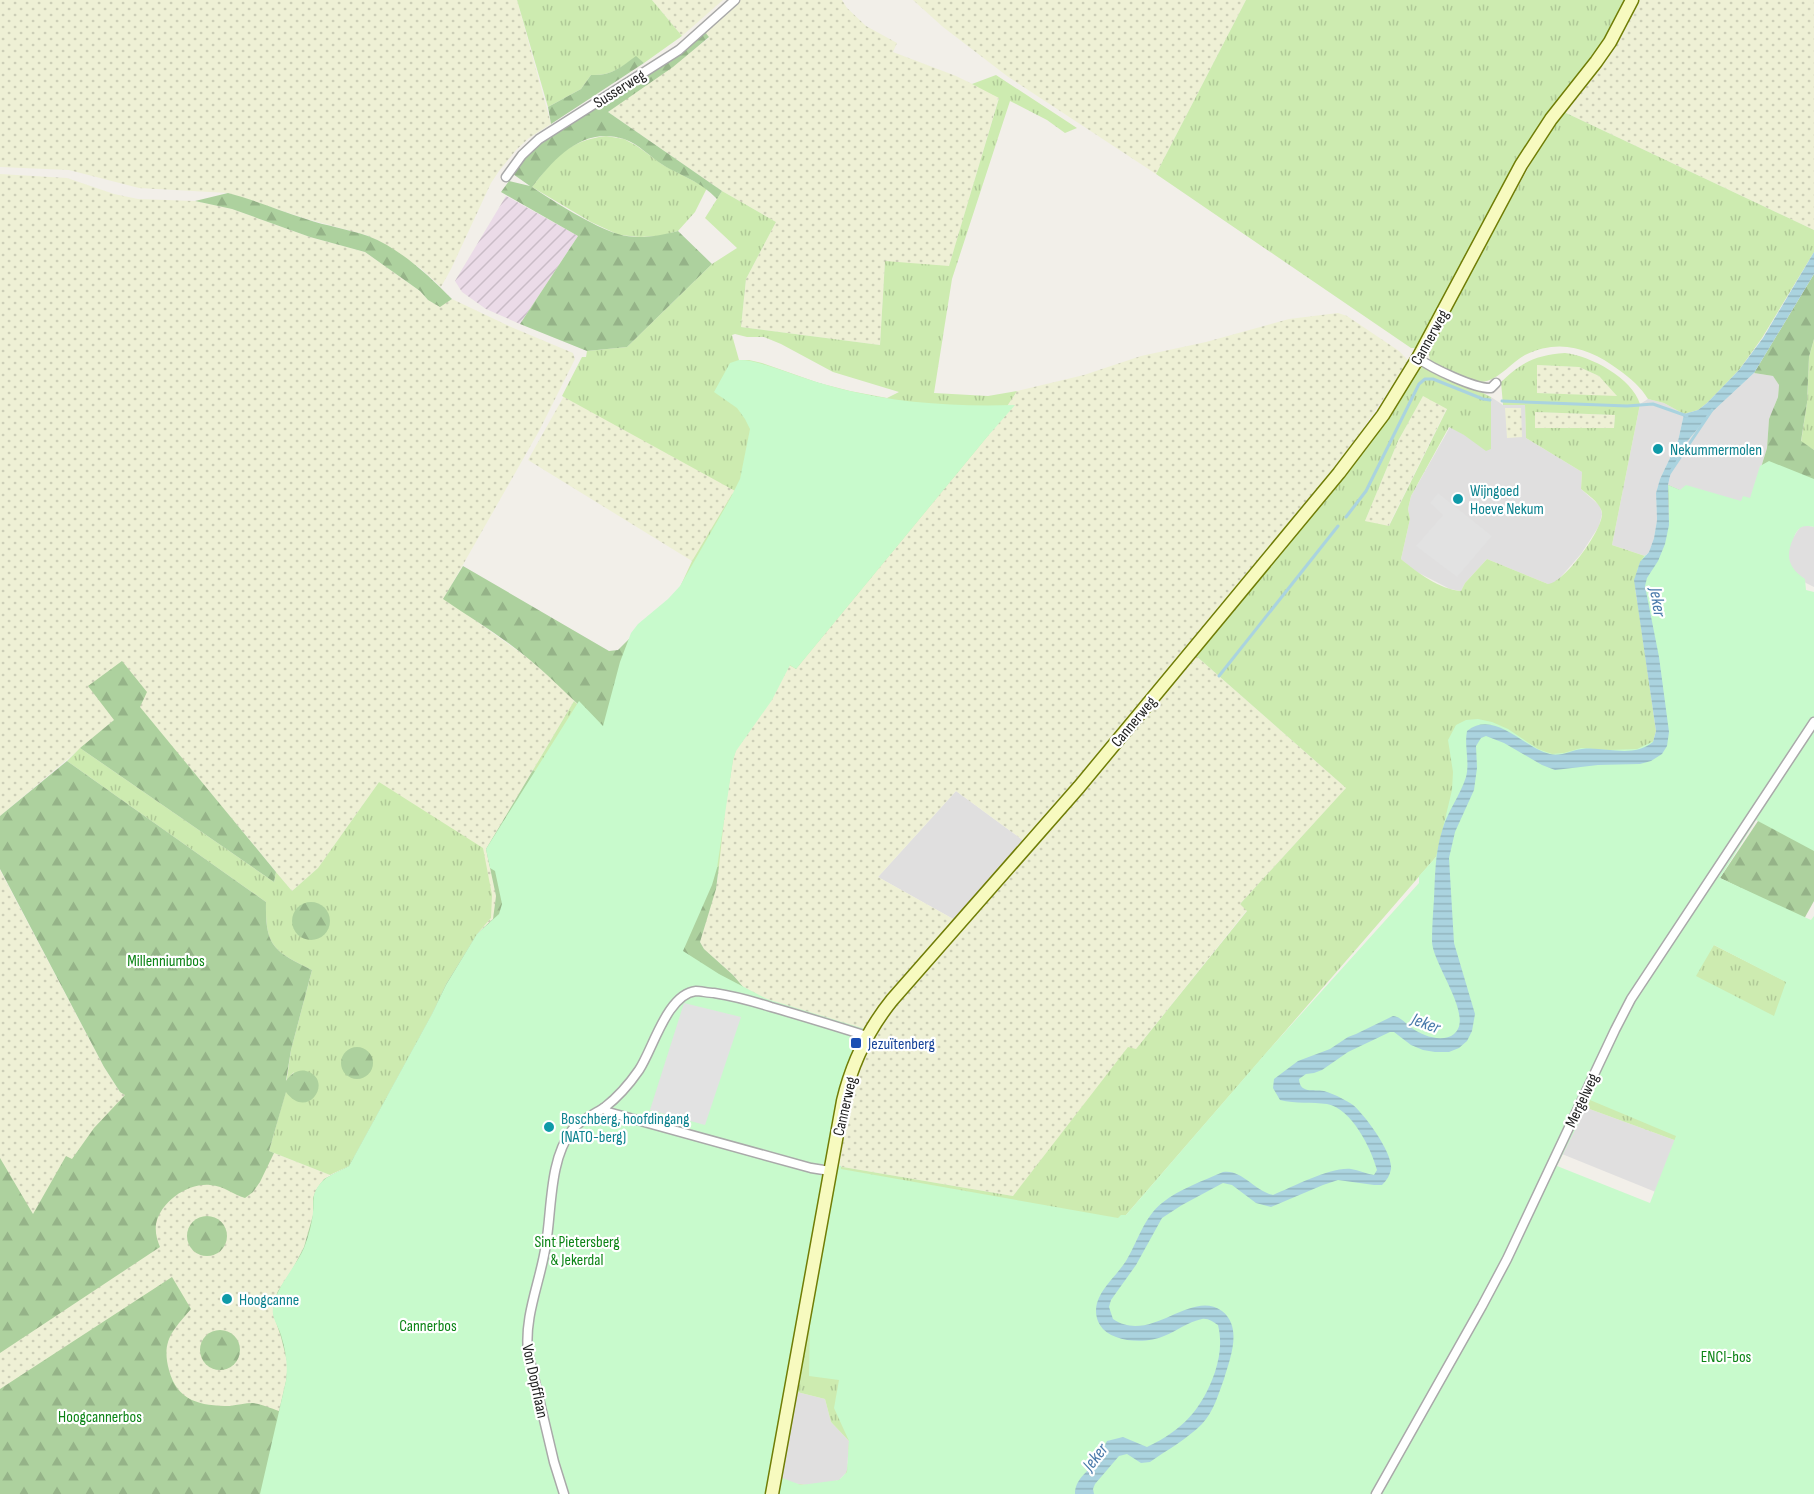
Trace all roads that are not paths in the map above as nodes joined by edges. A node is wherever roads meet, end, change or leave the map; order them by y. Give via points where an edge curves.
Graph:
1 (735, 0) edge
2 (1632, 0) edge
3 (506, 177) dead end
4 (1418, 358) junction
5 (1496, 383) dead end
6 (1814, 722) edge
7 (867, 1036) junction
8 (604, 1108) junction
9 (830, 1171) junction
10 (564, 1494) edge
11 (772, 1494) edge
12 (1376, 1494) edge

1 - 3 street, Susserweg via 679,50 539,139
2 - 4 main road, Cannerweg via 1605,49 1521,165
4 - 5 street via 1481,388 1491,388
4 - 7 main road, Cannerweg via 1383,415 1340,473 1079,786 892,1000
6 - 12 street, Mergelweg via 1631,999 1507,1259
7 - 8 street, Von Dopfflaan via 746,999 696,991 680,998 671,1008 639,1070
7 - 9 main road, Cannerweg via 850,1075
8 - 9 street
8 - 10 street, Von Dopfflaan via 573,1129 558,1160 546,1246 527,1336 530,1363
9 - 11 main road, Cannerweg

